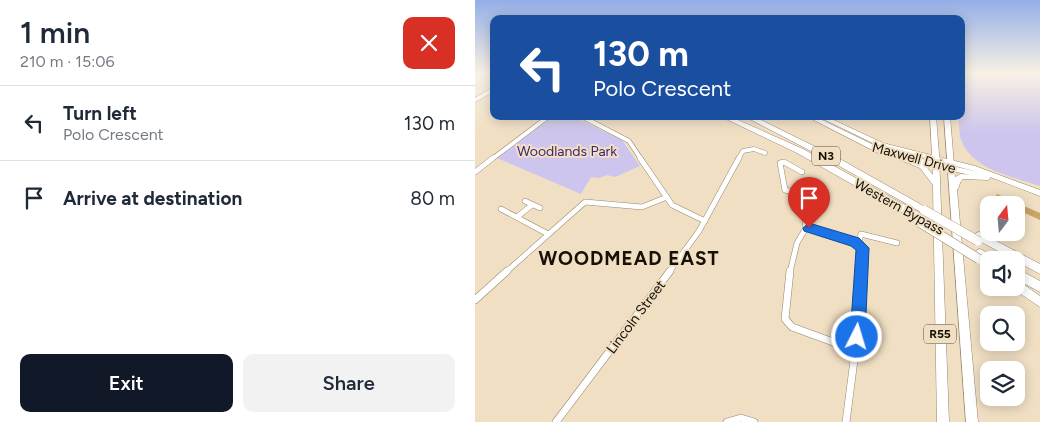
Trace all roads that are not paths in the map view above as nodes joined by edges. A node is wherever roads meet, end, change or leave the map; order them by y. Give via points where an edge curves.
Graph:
1 (488, 93) edge
2 (475, 100) edge
3 (544, 120) edge
4 (589, 120) edge
5 (732, 120) edge
6 (754, 120) edge
7 (817, 120) edge
8 (829, 120) edge
9 (933, 120) edge
10 (947, 120) edge
11 (765, 153) dead end
12 (902, 158) junction
13 (936, 162) junction
14 (951, 165) junction
15 (475, 172) edge
16 (802, 172) dead end
17 (988, 178) junction
18 (938, 188) junction
19 (1025, 188) junction
20 (954, 192) junction
21 (1040, 193) edge
22 (667, 197) junction
23 (525, 201) dead end
24 (532, 204) junction
25 (501, 208) dead end
26 (540, 208) dead end
27 (923, 215) junction
28 (517, 217) junction
29 (705, 222) junction
30 (806, 228) junction
31 (548, 234) junction
32 (979, 238) junction
33 (897, 243) dead end
34 (860, 245) junction
35 (998, 251) edge
36 (980, 256) edge
37 (1025, 267) edge
38 (1040, 269) edge
39 (1040, 276) edge
40 (1025, 278) edge
41 (1040, 287) edge
42 (1025, 291) edge
43 (475, 300) edge
44 (1040, 302) edge
45 (855, 350) junction
46 (970, 403) junction
47 (556, 422) edge
48 (727, 422) edge
49 (754, 422) edge
50 (845, 422) edge
51 (943, 422) edge
52 (972, 422) edge
53 (977, 422) edge

1 - 2 street
3 - 15 street
4 - 22 street via 629,141
5 - 27 highway, Western Bypass via 800,151 873,193
6 - 27 highway, Western Bypass / N3 via 837,161
7 - 12 main road, Maxwell Drive via 869,146
8 - 13 main road, Maxwell Drive via 881,146
9 - 13 main road, R55
10 - 14 main road, R55
11 - 29 street, Lincoln Street via 754,149 743,151
12 - 13 main road, Maxwell Drive
12 - 18 main road via 923,166
13 - 14 main road, Maxwell Drive
13 - 18 main road, R55
14 - 17 main road, Maxwell Drive
14 - 19 main road, Maxwell Drive via 973,168
14 - 20 main road, R55
16 - 30 street via 780,163 785,190 801,194 806,208
17 - 19 main road, Maxwell Drive
17 - 20 main road via 960,177
18 - 51 main road, R55
19 - 21 main road, Maxwell Drive
20 - 46 main road, R55
22 - 29 street via 675,208
22 - 31 street via 642,207 590,201
23 - 24 street
24 - 26 street
24 - 28 street
25 - 28 street
27 - 32 highway, Western Bypass / N3, bridge
27 - 36 highway, bridge
28 - 31 street
29 - 47 street, Lincoln Street
30 - 34 street
30 - 45 street via 801,231 790,270 785,319 792,326
31 - 43 street
32 - 35 highway, Western Bypass / N3
32 - 38 highway
33 - 34 street via 861,234
34 - 45 street via 864,254
37 - 39 highway
40 - 41 highway
42 - 44 highway
45 - 50 street
46 - 52 main road, R55
46 - 53 street
48 - 49 street via 741,418

